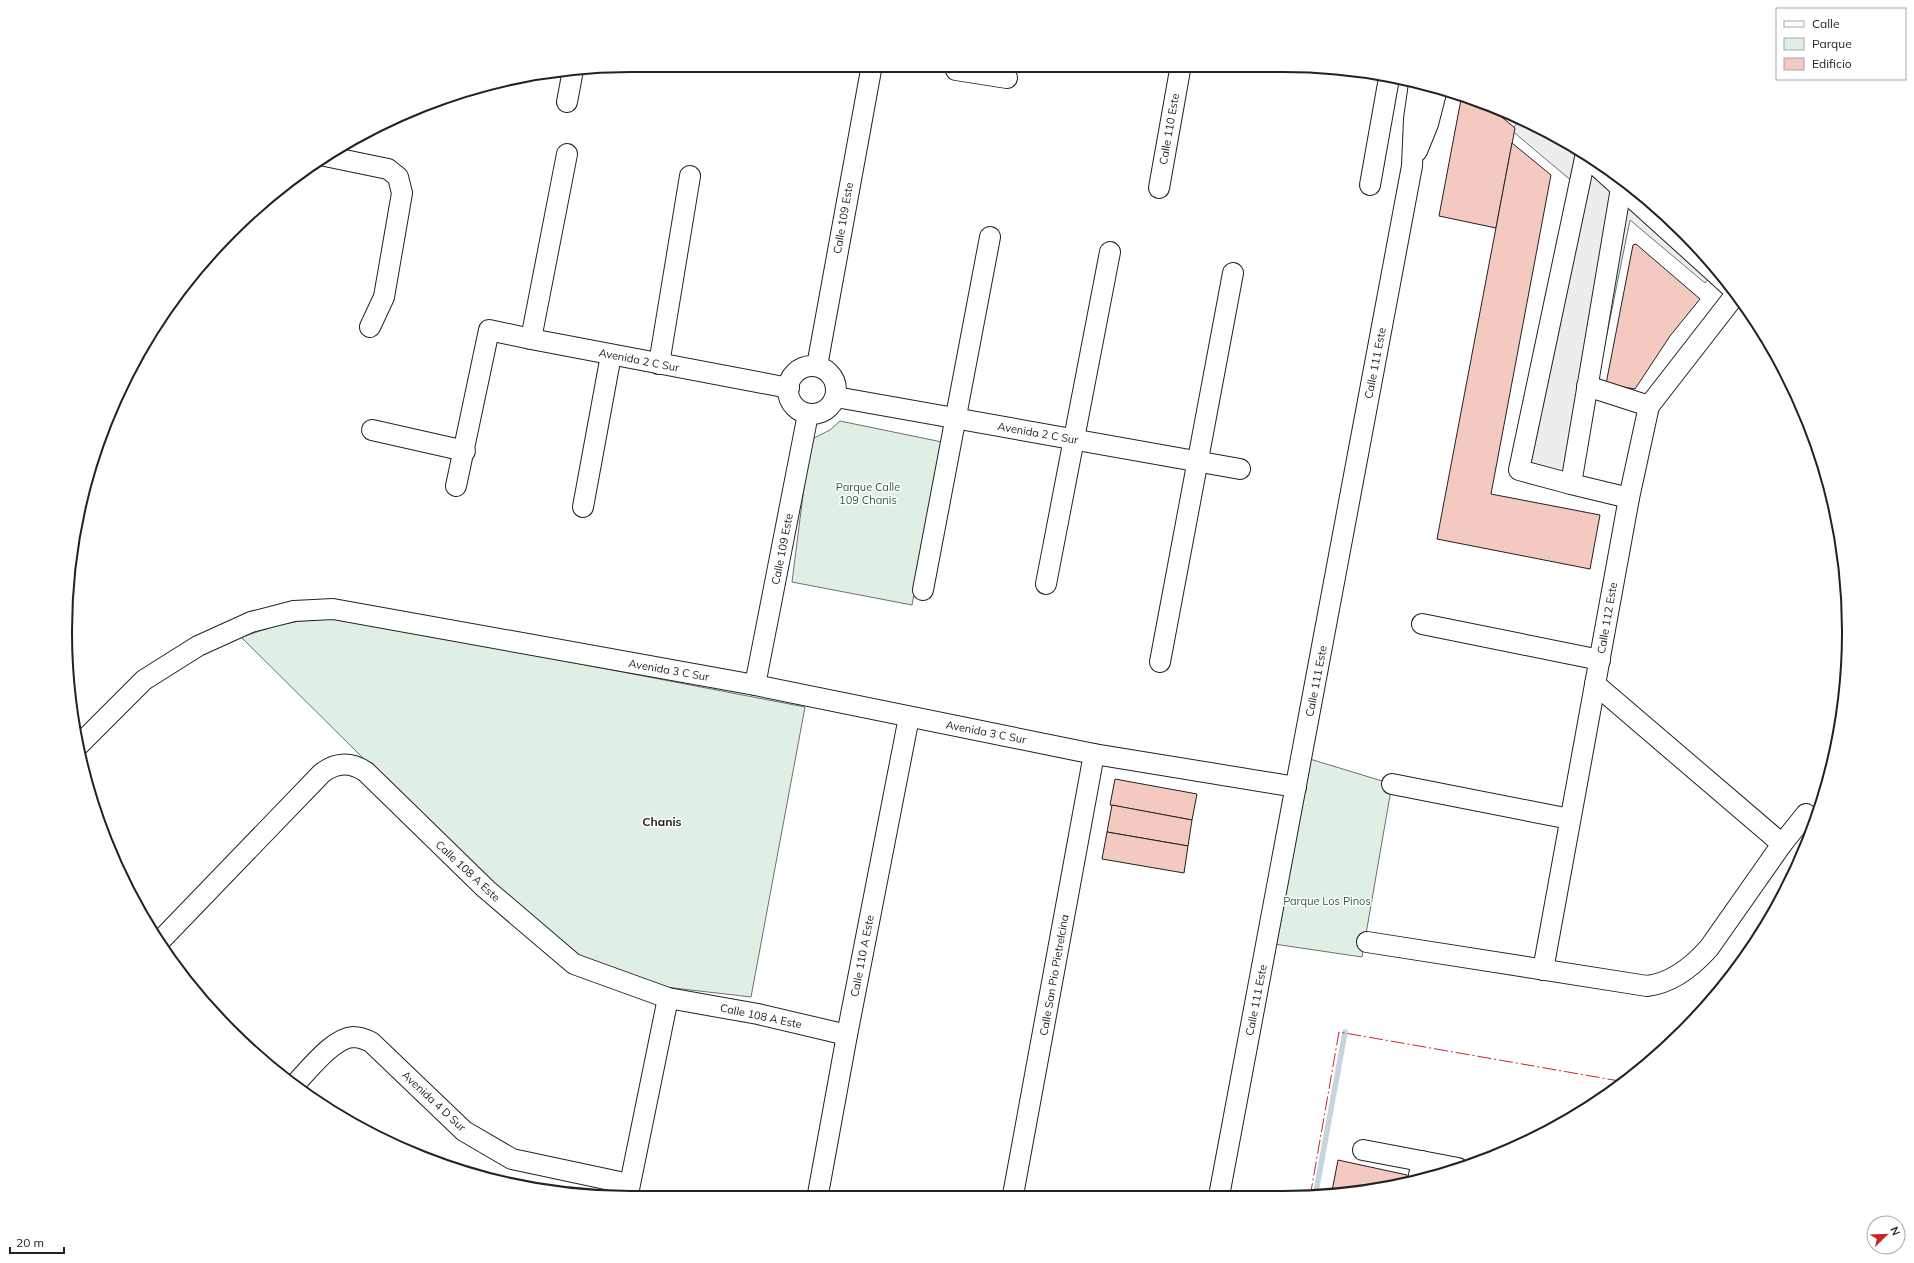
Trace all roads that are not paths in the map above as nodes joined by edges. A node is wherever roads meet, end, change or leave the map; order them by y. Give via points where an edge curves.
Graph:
1 (871, 72) edge
2 (969, 72) edge
3 (1180, 72) edge
4 (572, 75) edge
5 (1008, 78) dead end
6 (1389, 83) edge
7 (1418, 89) edge
8 (1436, 94) edge
9 (567, 102) dead end
10 (567, 154) dead end
11 (334, 158) edge
12 (1584, 161) edge
13 (1412, 166) junction
14 (690, 176) dead end
15 (1613, 181) edge
16 (1370, 185) dead end
17 (1158, 188) dead end
18 (1621, 188) junction
19 (990, 237) dead end
20 (1110, 252) dead end
21 (1697, 257) edge
22 (1233, 273) dead end
23 (1732, 299) edge
24 (370, 327) dead end
25 (531, 339) junction
26 (611, 355) junction
27 (659, 364) junction
28 (817, 366) junction
29 (1587, 386) junction
30 (788, 388) junction
31 (836, 396) junction
32 (1648, 406) junction
33 (808, 414) junction
34 (955, 418) junction
35 (372, 430) dead end
36 (1074, 439) junction
37 (465, 451) junction
38 (1198, 462) junction
39 (1240, 469) dead end
40 (1571, 484) junction
41 (456, 486) dead end
42 (1629, 498) junction
43 (583, 507) dead end
44 (1046, 584) dead end
45 (923, 590) dead end
46 (1422, 624) dead end
47 (1600, 660) junction
48 (1160, 662) dead end
49 (1595, 684) junction
50 (755, 685) junction
51 (909, 717) junction
52 (82, 738) edge
53 (1094, 754) junction
54 (1392, 784) dead end
55 (1296, 788) junction
56 (1806, 814) dead end
57 (1570, 819) junction
58 (1782, 844) junction
59 (163, 938) edge
60 (1367, 942) dead end
61 (1543, 970) junction
62 (668, 998) junction
63 (847, 1035) junction
64 (298, 1080) edge
65 (1363, 1150) dead end
66 (1422, 1161) junction
67 (1447, 1166) edge
68 (1419, 1174) edge
69 (628, 1189) edge
70 (819, 1191) edge
71 (1014, 1191) edge
72 (1221, 1191) edge

1 - 28 street, Calle 109 Este
2 - 5 street
3 - 17 street, Calle 110 Este
4 - 9 street
6 - 16 street
7 - 13 street, Calle 111 Este
8 - 13 street, Calle 111 Este via 1428,124
10 - 25 street
11 - 24 street via 388,169 398,177 402,193 384,297
12 - 40 street via 1519,470
13 - 55 street, Calle 111 Este
14 - 27 street
15 - 18 street
18 - 21 street
18 - 29 street
19 - 34 street
20 - 36 street
22 - 38 street
23 - 32 street, Calle 112 Este
25 - 26 street, Avenida 2 C Sur
25 - 37 street, Avenida 2 C Sur via 489,330
26 - 27 street, Avenida 2 C Sur
26 - 43 street
27 - 30 street, Avenida 2 C Sur
28 - 30 street via 801,369 795,374
28 - 31 street via 824,369 834,381
29 - 32 street
29 - 40 street
30 - 33 street via 792,402
31 - 33 street via 825,410 817,414
31 - 34 street, Avenida 2 C Sur
32 - 42 street, Calle 112 Este
33 - 50 street, Calle 109 Este
34 - 36 street, Avenida 2 C Sur
34 - 45 street
35 - 37 street
36 - 38 street, Avenida 2 C Sur
36 - 44 street
37 - 41 street
38 - 39 street, Avenida 2 C Sur
38 - 48 street
40 - 42 street
42 - 47 street, Calle 112 Este
46 - 47 street
47 - 49 street, Calle 112 Este
49 - 57 street, Calle 112 Este
49 - 58 street
50 - 51 street, Avenida 3 C Sur
50 - 52 street, Avenida 3 C Sur via 333,609 294,611 251,622 198,646 144,680
51 - 53 street, Avenida 3 C Sur
51 - 63 street, Calle 110 A Este
53 - 55 street, Avenida 3 C Sur
53 - 71 street, Calle San Pio Pietrelcina
54 - 57 street
55 - 72 street, Calle 111 Este
56 - 58 street
57 - 61 street, Calle 112 Este
58 - 61 street via 1699,960 1664,982 1647,986
59 - 62 street, Calle 108 A Este via 322,773 334,766 349,764 366,772 486,889 574,964
60 - 61 street
62 - 63 street, Calle 108 A Este via 758,1014
62 - 69 street
63 - 70 street, Calle 110 A Este
64 - 69 street, Avenida 4 D Sur via 335,1044 343,1039 362,1038 371,1042 464,1130 512,1159
65 - 66 street
66 - 67 street
66 - 68 street

